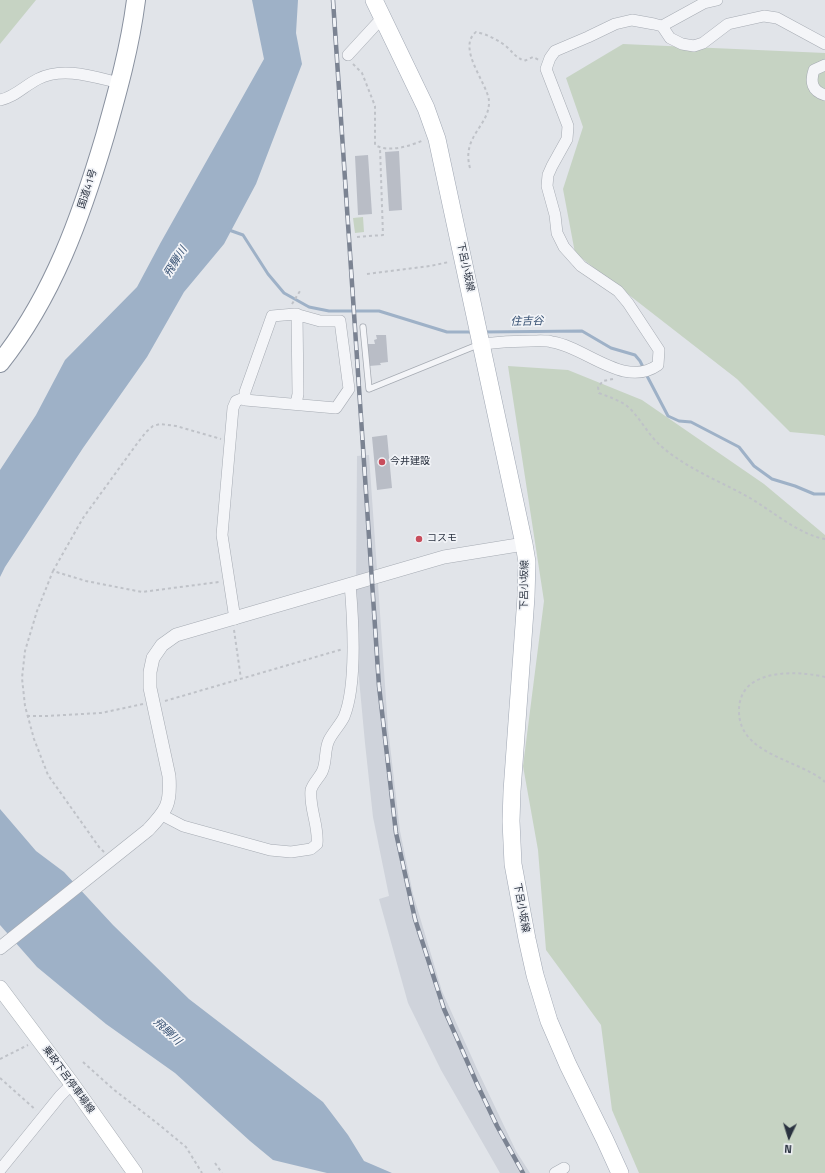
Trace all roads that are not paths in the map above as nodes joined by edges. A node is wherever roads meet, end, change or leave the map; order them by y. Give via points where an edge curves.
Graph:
1 (136, 0) edge
2 (374, 0) edge
3 (717, 0) edge
4 (382, 18) junction
5 (662, 26) junction
6 (825, 44) edge
7 (348, 54) road end
8 (825, 66) edge
9 (120, 83) junction
10 (825, 95) edge
11 (0, 100) edge
12 (297, 314) junction
13 (363, 326) dead end
14 (482, 344) junction
15 (0, 363) edge
16 (245, 400) junction
17 (296, 404) junction
18 (524, 544) junction
19 (350, 584) junction
20 (234, 619) junction
21 (162, 815) junction
22 (0, 948) edge
23 (0, 988) edge
24 (72, 1084) junction
25 (0, 1170) edge
26 (135, 1173) edge
27 (620, 1173) edge

1 - 9 highway, 国道41号
2 - 4 main road, 下呂小坂線
3 - 5 street via 704,3
4 - 7 street
4 - 14 main road, 下呂小坂線 via 426,108 436,135
5 - 6 street via 670,38 694,46 703,43 728,24 764,16 777,18
5 - 14 street via 632,20 615,24 555,51 546,69 568,126 567,139 552,166 546,186 558,233 564,247 581,266 618,292 628,303 659,350 658,365 634,373 623,371 597,361 568,345 551,341 504,341
8 - 10 street via 814,70 811,79 813,88
9 - 11 street via 78,74 53,74 38,79 9,98
9 - 15 highway, 国道41号 via 82,208 64,256 41,302
12 - 16 street via 272,316 245,392
12 - 17 street
12 - 17 street via 320,321 340,321 349,389 336,408
13 - 14 lane via 369,389
14 - 18 main road, 下呂小坂線
16 - 17 street
16 - 20 street via 236,401 232,408 222,535
18 - 19 street via 444,557
18 - 27 main road, 下呂小坂線 via 527,562 526,597 511,822 514,864 535,975 549,1021
19 - 20 street
19 - 21 street via 353,646 350,696 344,717 329,739 324,766 311,790 317,844 311,849 291,852 270,850 183,826
20 - 21 street via 176,635 162,645 153,658 150,688 170,791 168,804
21 - 22 street via 148,830
23 - 24 main road, 乗政下呂停車場線
24 - 25 street
24 - 26 main road, 乗政下呂停車場線

